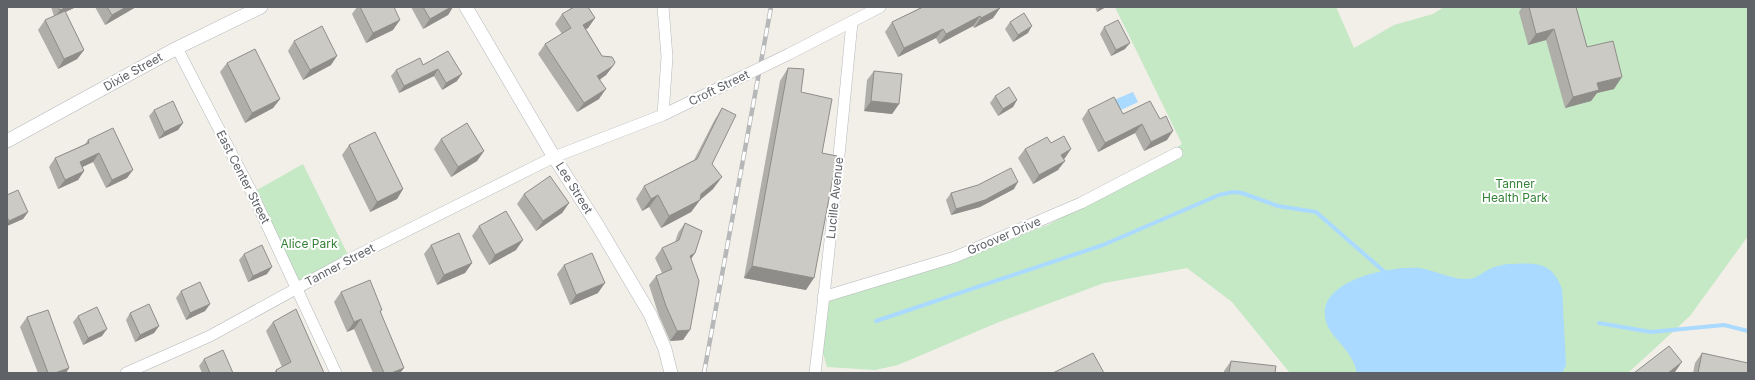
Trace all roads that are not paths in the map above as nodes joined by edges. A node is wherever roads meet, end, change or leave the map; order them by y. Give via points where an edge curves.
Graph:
1 (261, 7) edge
2 (466, 7) edge
3 (663, 7) edge
4 (880, 7) edge
5 (852, 22) junction
6 (177, 48) junction
7 (663, 115) junction
8 (7, 141) edge
9 (1177, 153) dead end
10 (554, 157) junction
11 (297, 288) junction
12 (823, 297) junction
13 (126, 373) edge
14 (336, 373) edge
15 (671, 373) edge
16 (815, 373) edge

1 - 6 street, Dixie Street
2 - 10 street, Lee Street
3 - 7 street via 667,57
4 - 5 street, Croft Street
5 - 7 street, Croft Street, bridge
5 - 12 street, Lucille Avenue via 835,204
6 - 8 street, Dixie Street
6 - 11 street, East Center Street via 252,193
7 - 10 street, Croft Street
9 - 12 street, Groover Drive via 1081,203 955,256
10 - 11 street, Tanner Street
10 - 15 street, Lee Street via 650,314 665,349
11 - 13 street, Tanner Street via 210,336
11 - 14 street, East Center Street
12 - 16 street, Lucille Avenue

